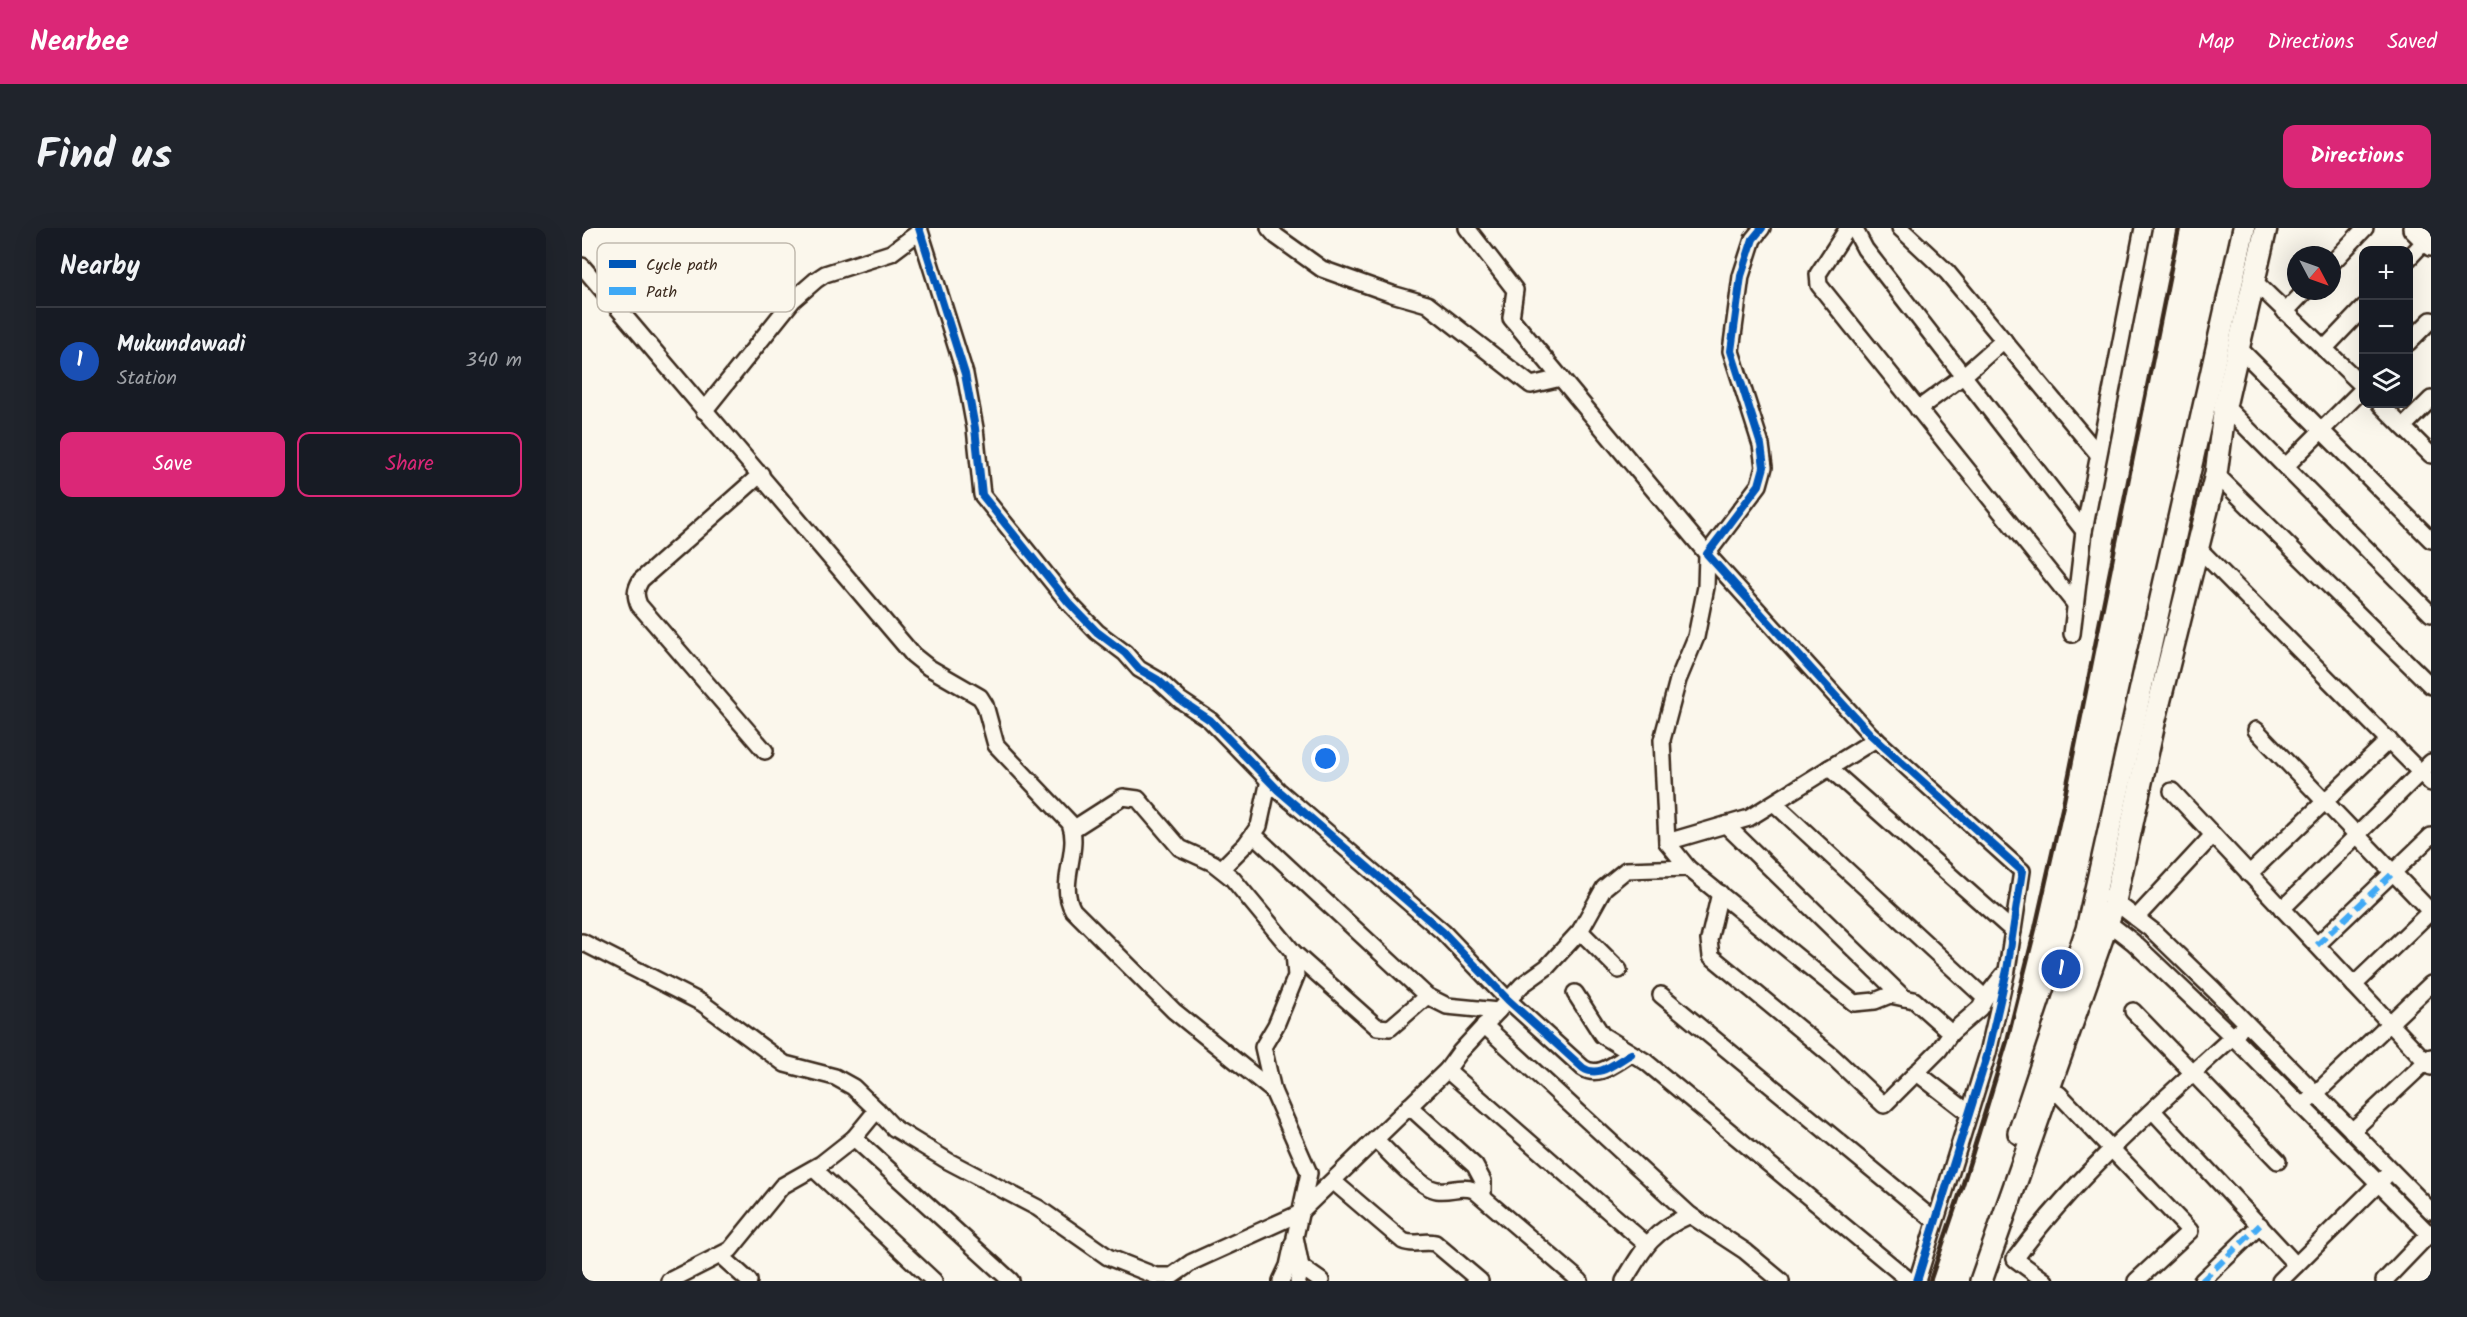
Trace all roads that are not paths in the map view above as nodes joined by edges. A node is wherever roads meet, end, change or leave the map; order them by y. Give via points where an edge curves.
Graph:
1 (1269, 228) edge
2 (1467, 228) edge
3 (1762, 228) edge
4 (1848, 228) edge
5 (1854, 228) edge
6 (1900, 228) edge
7 (2143, 228) edge
8 (2244, 228) edge
9 (2266, 228) edge
10 (2365, 228) edge
11 (919, 230) edge
12 (2424, 237) edge
13 (2341, 253) edge
14 (2413, 253) edge
15 (582, 266) edge
16 (2253, 280) junction
17 (597, 284) edge
18 (2296, 300) edge
19 (795, 301) edge
20 (621, 312) edge
21 (786, 312) edge
22 (2285, 312) junction
23 (2359, 312) edge
24 (2431, 320) edge
25 (2413, 339) edge
26 (2004, 340) junction
27 (2239, 348) junction
28 (2324, 349) junction
29 (1963, 376) junction
30 (1561, 378) junction
31 (2359, 383) edge
32 (2359, 393) edge
33 (2431, 399) edge
34 (2225, 406) junction
35 (2384, 408) edge
36 (1918, 409) junction
37 (704, 411) junction
38 (2403, 427) junction
39 (2322, 431) junction
40 (2098, 454) junction
41 (2431, 455) edge
42 (2286, 466) junction
43 (760, 474) junction
44 (2216, 474) junction
45 (2084, 531) junction
46 (2431, 540) edge
47 (2198, 548) junction
48 (1707, 554) junction
49 (2075, 604) junction
50 (2431, 614) edge
51 (2072, 634) dead end
52 (2431, 686) edge
53 (2256, 730) dead end
54 (1876, 740) junction
55 (2389, 740) junction
56 (765, 751) dead end
57 (1829, 768) junction
58 (2427, 773) edge
59 (1269, 780) junction
60 (2172, 791) dead end
61 (2325, 801) junction
62 (1774, 802) junction
63 (1726, 825) junction
64 (1073, 829) junction
65 (1254, 835) junction
66 (2213, 835) junction
67 (2357, 835) junction
68 (2431, 836) edge
69 (1667, 842) junction
70 (1222, 868) junction
71 (1689, 868) junction
72 (2393, 873) junction
73 (2249, 874) junction
74 (2097, 887) junction
75 (1719, 893) junction
76 (2115, 901) junction
77 (2282, 909) junction
78 (2091, 911) junction
79 (2431, 912) edge
80 (2136, 918) junction
81 (2109, 923) junction
82 (1580, 931) junction
83 (2013, 931) junction
84 (582, 942) edge
85 (2316, 945) junction
86 (1294, 953) junction
87 (1620, 970) dead end
88 (2007, 970) junction
89 (2431, 984) edge
90 (2354, 985) junction
91 (1575, 993) dead end
92 (1661, 995) dead end
93 (1426, 996) junction
94 (1904, 998) junction
95 (1985, 998) junction
96 (1503, 1005) junction
97 (2133, 1011) dead end
98 (2247, 1023) junction
99 (2390, 1024) junction
100 (1484, 1025) junction
101 (1951, 1034) junction
102 (2232, 1036) junction
103 (1631, 1054) junction
104 (2429, 1062) edge
105 (1447, 1070) junction
106 (1916, 1072) junction
107 (2194, 1073) junction
108 (1273, 1091) junction
109 (2059, 1094) dead end
110 (2316, 1094) junction
111 (1409, 1106) junction
112 (2302, 1107) junction
113 (877, 1110) junction
114 (2153, 1111) junction
115 (1970, 1113) junction
116 (2352, 1131) junction
117 (854, 1138) junction
118 (1376, 1140) junction
119 (2112, 1149) junction
120 (2278, 1161) dead end
121 (814, 1168) junction
122 (2391, 1171) junction
123 (1334, 1182) junction
124 (2378, 1183) junction
125 (1483, 1197) junction
126 (2431, 1211) edge
127 (1298, 1214) junction
128 (1690, 1215) junction
129 (1935, 1221) junction
130 (2260, 1225) junction
131 (2430, 1234) edge
132 (1295, 1237) junction
133 (1646, 1244) junction
134 (1990, 1253) junction
135 (721, 1256) junction
136 (2015, 1259) junction
137 (2296, 1265) junction
138 (1299, 1274) edge
139 (1155, 1279) edge
140 (669, 1281) edge
141 (749, 1281) edge
142 (934, 1281) edge
143 (1011, 1281) edge
144 (1281, 1281) edge
145 (1321, 1281) edge
146 (1480, 1281) edge
147 (1580, 1281) edge
148 (1624, 1281) edge
149 (1782, 1281) edge
150 (1910, 1281) edge
151 (1917, 1281) edge
152 (1968, 1281) edge
153 (1981, 1281) edge
154 (2045, 1281) edge
155 (2136, 1281) edge
156 (2202, 1281) edge
157 (2280, 1281) edge
158 (2384, 1281) edge

1 - 30 street via 1322,268 1427,304 1532,385
2 - 30 street via 1515,290 1511,318
3 - 48 street via 1753,239 1741,276 1731,351 1761,445 1764,467 1759,485
4 - 36 street via 1818,274 1819,285
5 - 29 street via 1864,249
6 - 26 street via 1947,272
7 - 40 street
8 - 74 street
9 - 16 street
10 - 13 street
11 - 19 street via 891,253 825,274
11 - 59 street via 965,374 982,495 1097,632 1139,669 1210,720
12 - 14 street
15 - 17 street
16 - 22 street
16 - 27 street
18 - 22 street
20 - 37 street
21 - 37 street
22 - 28 street
23 - 28 street
24 - 25 street
26 - 29 street
26 - 40 street
27 - 34 street
27 - 39 street
28 - 31 street
29 - 36 street
29 - 45 street
30 - 48 street
32 - 39 street
33 - 38 street
34 - 42 street
34 - 44 street
35 - 38 street
36 - 49 street
37 - 43 street
38 - 41 street
39 - 42 street
39 - 46 street
40 - 45 street
42 - 50 street
43 - 56 street via 641,580 636,595 639,605
43 - 64 street via 919,661 980,697 996,745
44 - 47 street
44 - 52 street
45 - 49 street
47 - 55 street
47 - 76 street
48 - 54 street
48 - 69 street via 1706,587 1696,637 1678,680 1662,740
49 - 51 street
53 - 61 street
54 - 57 street
54 - 83 street via 2022,871
55 - 58 street
55 - 61 street
57 - 62 street
57 - 83 street
58 - 67 street
59 - 65 street
59 - 96 street via 1443,932
60 - 66 street
61 - 67 street
61 - 73 street
62 - 63 street via 1749,818
62 - 95 street
63 - 69 street
63 - 94 street
64 - 70 street via 1123,796 1133,797 1144,804 1180,848
64 - 108 street via 1067,894 1073,910 1174,1011
65 - 70 street
65 - 93 street
66 - 73 street
66 - 80 street
67 - 72 street
67 - 77 street
68 - 72 street
69 - 71 street
70 - 86 street
71 - 75 street
71 - 82 street via 1626,870 1604,888
72 - 79 street
72 - 85 street
73 - 77 street
74 - 76 street
74 - 78 street
75 - 94 street via 1854,1003 1890,995
75 - 106 street via 1709,940 1712,956 1884,1105
76 - 80 street
76 - 81 street
77 - 85 street
78 - 81 street
78 - 152 street
79 - 90 street
80 - 98 street
81 - 102 street
81 - 134 street
82 - 87 street
82 - 96 street
83 - 88 street
84 - 113 street via 702,1003 785,1064 835,1077 853,1087
85 - 90 street
86 - 93 street via 1377,1027 1390,1028
86 - 108 street via 1296,976 1263,1047
88 - 95 street
88 - 115 street
89 - 99 street
90 - 99 street
91 - 103 street via 1602,1035
92 - 129 street
93 - 96 street via 1447,1006
94 - 101 street via 1914,1000
95 - 101 street via 1980,1008
96 - 100 street
96 - 103 street via 1590,1073 1599,1073
97 - 107 street
98 - 102 street
98 - 110 street
99 - 104 street
99 - 110 street
100 - 105 street
100 - 128 street
101 - 106 street
102 - 107 street
102 - 112 street
103 - 150 street via 1646,1062
104 - 116 street
105 - 111 street
105 - 133 street
106 - 115 street
107 - 114 street
107 - 120 street
108 - 127 street via 1308,1173
109 - 119 street
110 - 112 street
110 - 116 street
111 - 118 street
111 - 125 street via 1475,1166 1483,1181
112 - 124 street
113 - 117 street
113 - 139 street via 894,1128 948,1161 1038,1208 1108,1257
114 - 119 street
114 - 130 street
115 - 129 street
116 - 122 street
117 - 121 street
117 - 143 street
118 - 123 street
118 - 125 street via 1427,1188 1464,1186
119 - 136 street via 2039,1227
119 - 155 street via 2190,1231
121 - 135 street via 782,1186 738,1243
121 - 142 street
122 - 124 street
122 - 126 street
123 - 127 street
123 - 146 street via 1403,1241 1435,1243
124 - 131 street
124 - 137 street
125 - 147 street
127 - 132 street
127 - 139 street via 1192,1262 1172,1276
128 - 133 street via 1669,1224
128 - 149 street
129 - 151 street
130 - 137 street
130 - 156 street
131 - 158 street
132 - 138 street
132 - 144 street
133 - 148 street
134 - 136 street
134 - 153 street
135 - 140 street
135 - 141 street
136 - 154 street
137 - 157 street
138 - 145 street

